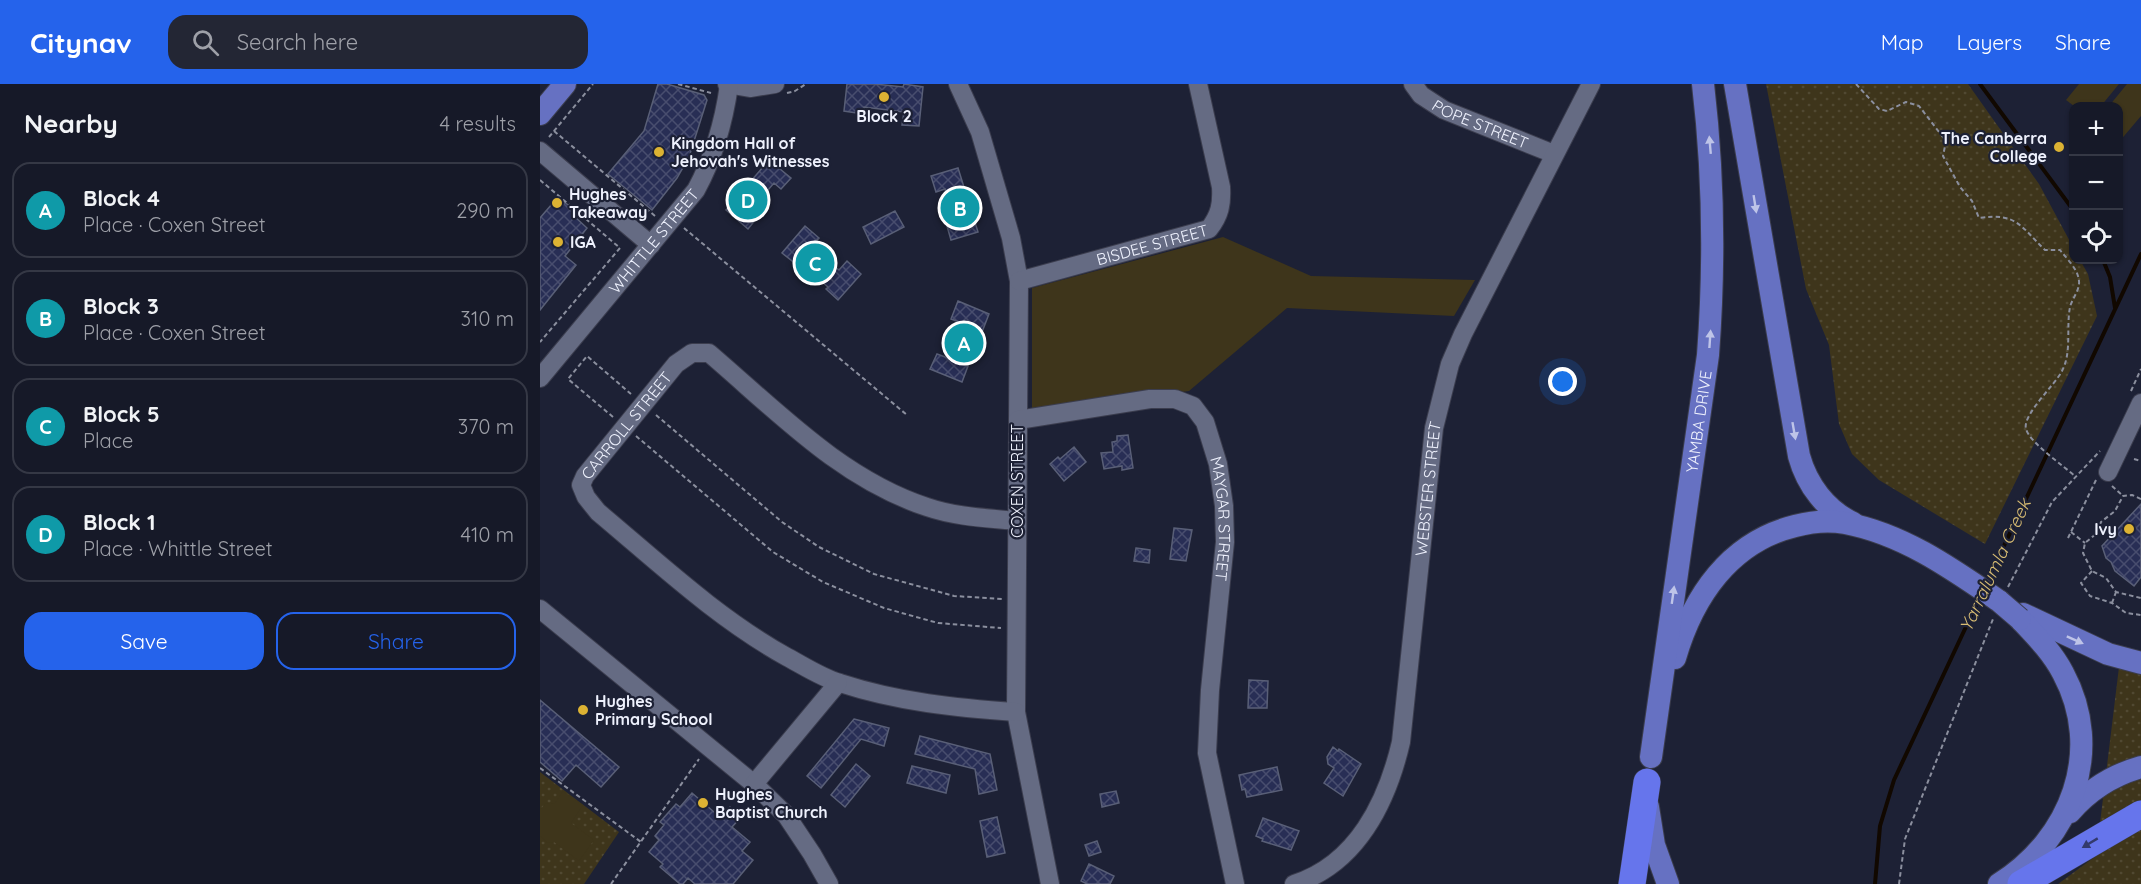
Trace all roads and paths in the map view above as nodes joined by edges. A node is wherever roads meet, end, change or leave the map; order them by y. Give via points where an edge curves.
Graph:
1 (565, 84) edge
2 (593, 84) edge
3 (728, 84) edge
4 (775, 84) edge
5 (958, 84) edge
6 (1198, 84) edge
7 (1413, 84) edge
8 (1592, 84) edge
9 (1703, 84) edge
10 (1736, 84) edge
11 (1856, 84) edge
12 (547, 122) edge
13 (543, 145) edge
14 (1554, 154) junction
15 (540, 180) edge
16 (670, 222) junction
17 (651, 245) junction
18 (1018, 281) junction
19 (540, 342) edge
20 (540, 378) edge
21 (2141, 403) edge
22 (644, 404) junction
23 (907, 415) dead end
24 (1018, 420) junction
25 (625, 427) junction
26 (2134, 459) dead end
27 (2141, 461) edge
28 (2103, 473) joint
29 (2076, 477) dead end
30 (2141, 500) edge
31 (1017, 521) junction
32 (1864, 528) junction
33 (2071, 532) junction
34 (2068, 538) dead end
35 (2085, 543) junction
36 (2092, 571) junction
37 (2116, 592) junction
38 (2141, 598) edge
39 (1017, 600) junction
40 (2112, 603) junction
41 (540, 609) edge
42 (2141, 615) edge
43 (2021, 616) junction
44 (1017, 630) junction
45 (2141, 663) edge
46 (838, 683) junction
47 (1016, 712) junction
48 (699, 759) dead end
49 (2141, 767) edge
50 (540, 768) edge
51 (1649, 769) junction
52 (754, 784) junction
53 (2141, 814) edge
54 (2063, 819) junction
55 (641, 842) junction
56 (611, 884) edge
57 (829, 884) edge
58 (1050, 884) edge
59 (1235, 884) edge
60 (1294, 884) edge
61 (1632, 884) edge
62 (1668, 884) edge
63 (1999, 884) edge
64 (2021, 884) edge

1 - 12 main road
2 - 12 path
3 - 4 street via 750,88
3 - 16 street, WHITTLE STREET via 708,168
5 - 18 street, COXEN STREET via 980,132 1011,238
6 - 18 street, BISDEE STREET via 1221,187 1220,211 1209,229
7 - 14 street, POPE STREET via 1421,95 1444,110
8 - 14 street, WEBSTER STREET
51 -> 9 main road, YAMBA DRIVE via 1709,345 1714,212
10 -> 32 main road via 1799,456 1817,494 1842,517
11 - 29 path via 1879,109 1887,111 1906,102 1919,106 1946,141 1943,156 1979,218 1994,216 2017,222 2045,250 2060,250 2072,264 2079,287 2070,307 2067,358 2055,382 2028,416 2026,429 2035,442
12 - 13 path
12 - 16 path
13 - 17 street
14 - 60 street, WEBSTER STREET via 1463,334 1441,394 1434,428 1401,742 1394,773 1383,801 1350,848 1329,866
15 - 19 path via 620,248
16 - 17 street, WHITTLE STREET
16 - 23 path
17 - 20 street, WHITTLE STREET
18 - 24 street, COXEN STREET
21 - 28 street
22 - 25 street, CARROLL STREET
22 - 25 path via 587,356 568,379
22 - 31 street, CARROLL STREET via 684,358 692,353 709,353 829,455 860,476 929,508 969,517
22 - 39 path via 782,522 819,547 874,574 954,596
24 - 31 street, COXEN STREET
24 - 59 street, MAYGAR STREET via 1175,399 1193,406 1205,422 1218,464 1225,542 1210,690 1208,753
25 - 44 path via 773,552 823,582 884,608 938,623
25 - 46 street, CARROLL STREET via 585,476 581,485 586,498 717,612 753,638
26 - 27 path
28 - 33 path
30 - 35 path via 2124,496
31 - 39 street, COXEN STREET
32 - 43 main road, bridge via 1908,544
32 - 51 main road via 1835,521 1788,527 1746,547 1722,568 1705,590 1683,633
33 - 34 path
33 - 35 path
35 - 36 path via 2083,553
36 - 37 path via 2106,578
36 - 40 path via 2081,583 2090,597
37 - 38 path
37 - 40 path
39 - 44 street, COXEN STREET
40 - 42 path via 2126,613
41 - 52 street
43 -> 45 main road
43 - 54 main road via 2063,672 2078,715 2079,773
44 - 47 street, COXEN STREET
46 - 47 street, CARROLL STREET via 919,703
46 - 52 street
47 - 58 street, COXEN STREET
48 - 55 path
49 - 54 main road via 2102,784
50 - 55 path
51 - 61 highway
51 - 62 main road via 1651,833
52 - 57 street via 786,815
53 -> 64 highway
54 - 63 main road via 2035,856
55 - 56 path

